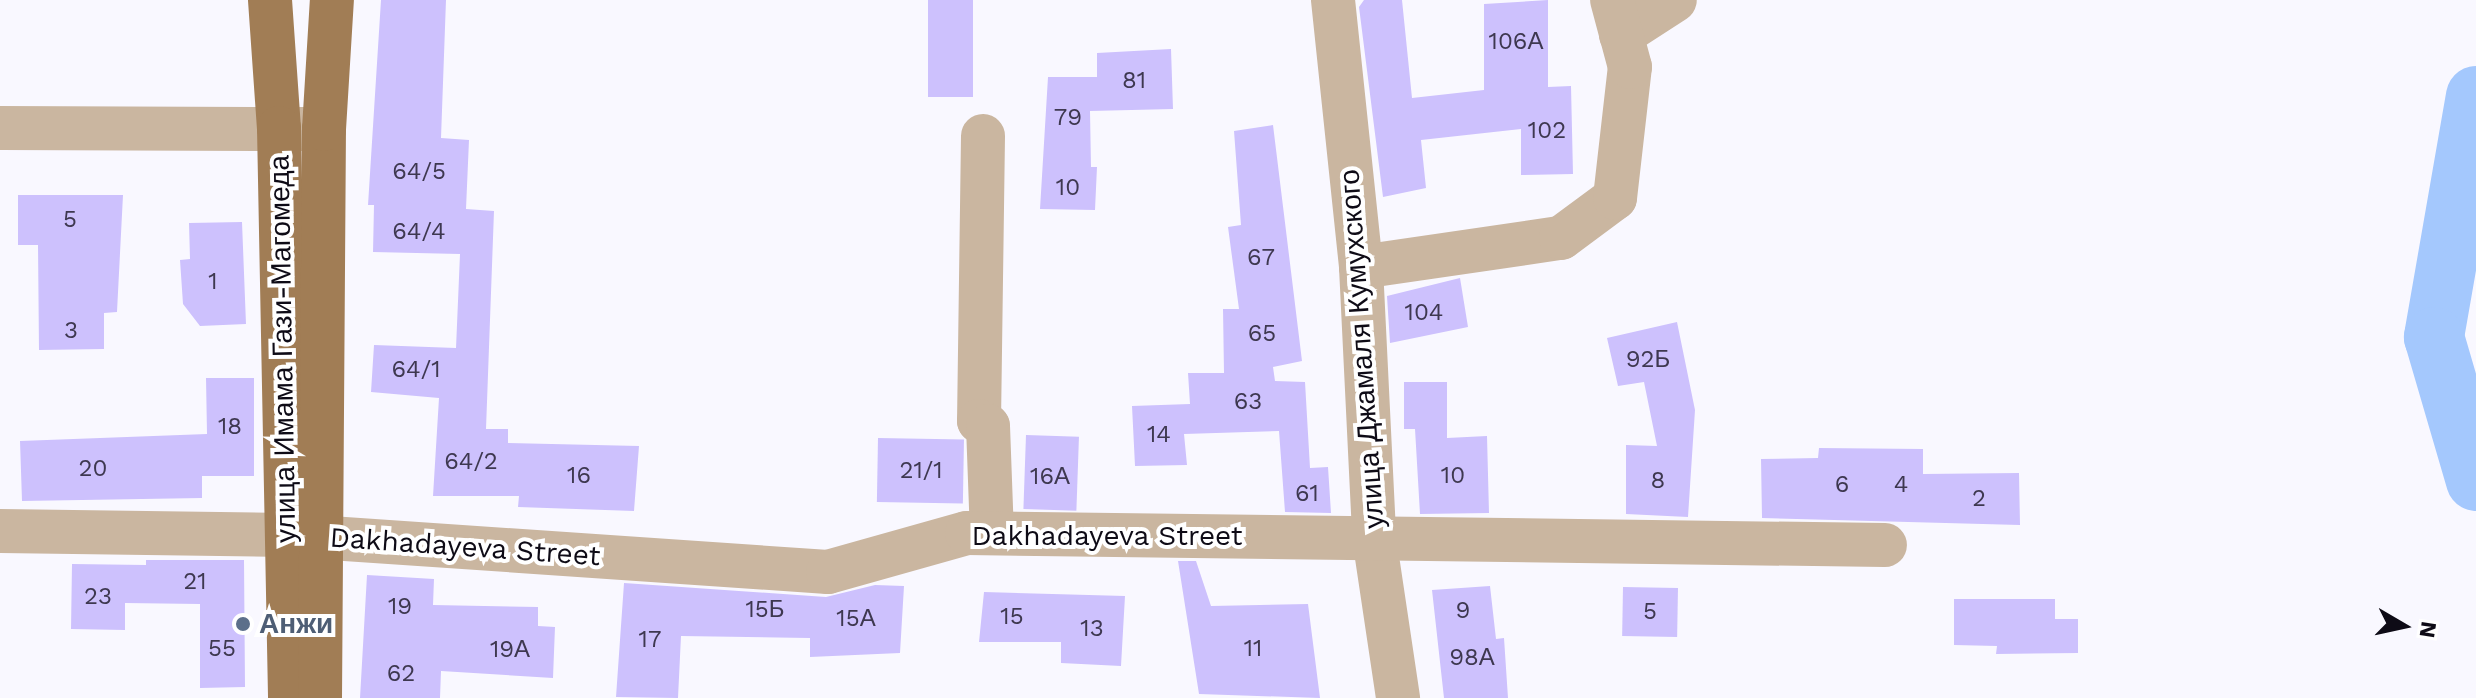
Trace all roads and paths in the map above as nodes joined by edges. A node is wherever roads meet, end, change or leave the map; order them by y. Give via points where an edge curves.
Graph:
1 (270, 0) edge
2 (332, 0) edge
3 (1333, 0) edge
4 (1675, 0) edge
5 (1616, 18) edge
6 (0, 128) edge
7 (279, 128) junction
8 (324, 129) junction
9 (983, 136) dead end
10 (1361, 267) junction
11 (0, 531) edge
12 (992, 533) junction
13 (303, 536) junction
14 (1374, 537) junction
15 (1885, 545) dead end
16 (290, 698) edge
17 (320, 698) edge
18 (1398, 698) edge

1 - 7 main road, улица Имама Гази-Магомеда
2 - 8 main road
3 - 10 street, улица Джамаля Кумухского
4 - 5 street
5 - 10 street via 1630,67 1615,198 1561,238
6 - 7 street
7 - 8 street
7 - 13 main road, улица Имама Гази-Магомеда
8 - 13 main road
9 - 12 street via 979,421 988,426
10 - 14 street, улица Джамаля Кумухского
11 - 13 street, Dakhadayeva Street
12 - 13 street, Dakhadayeva Street via 967,533 828,572
12 - 14 street, Dakhadayeva Street
13 - 16 main road, улица Имама Гази-Магомеда
13 - 17 main road
14 - 15 street, Dakhadayeva Street
14 - 18 street, улица Джамаля Кумухского

